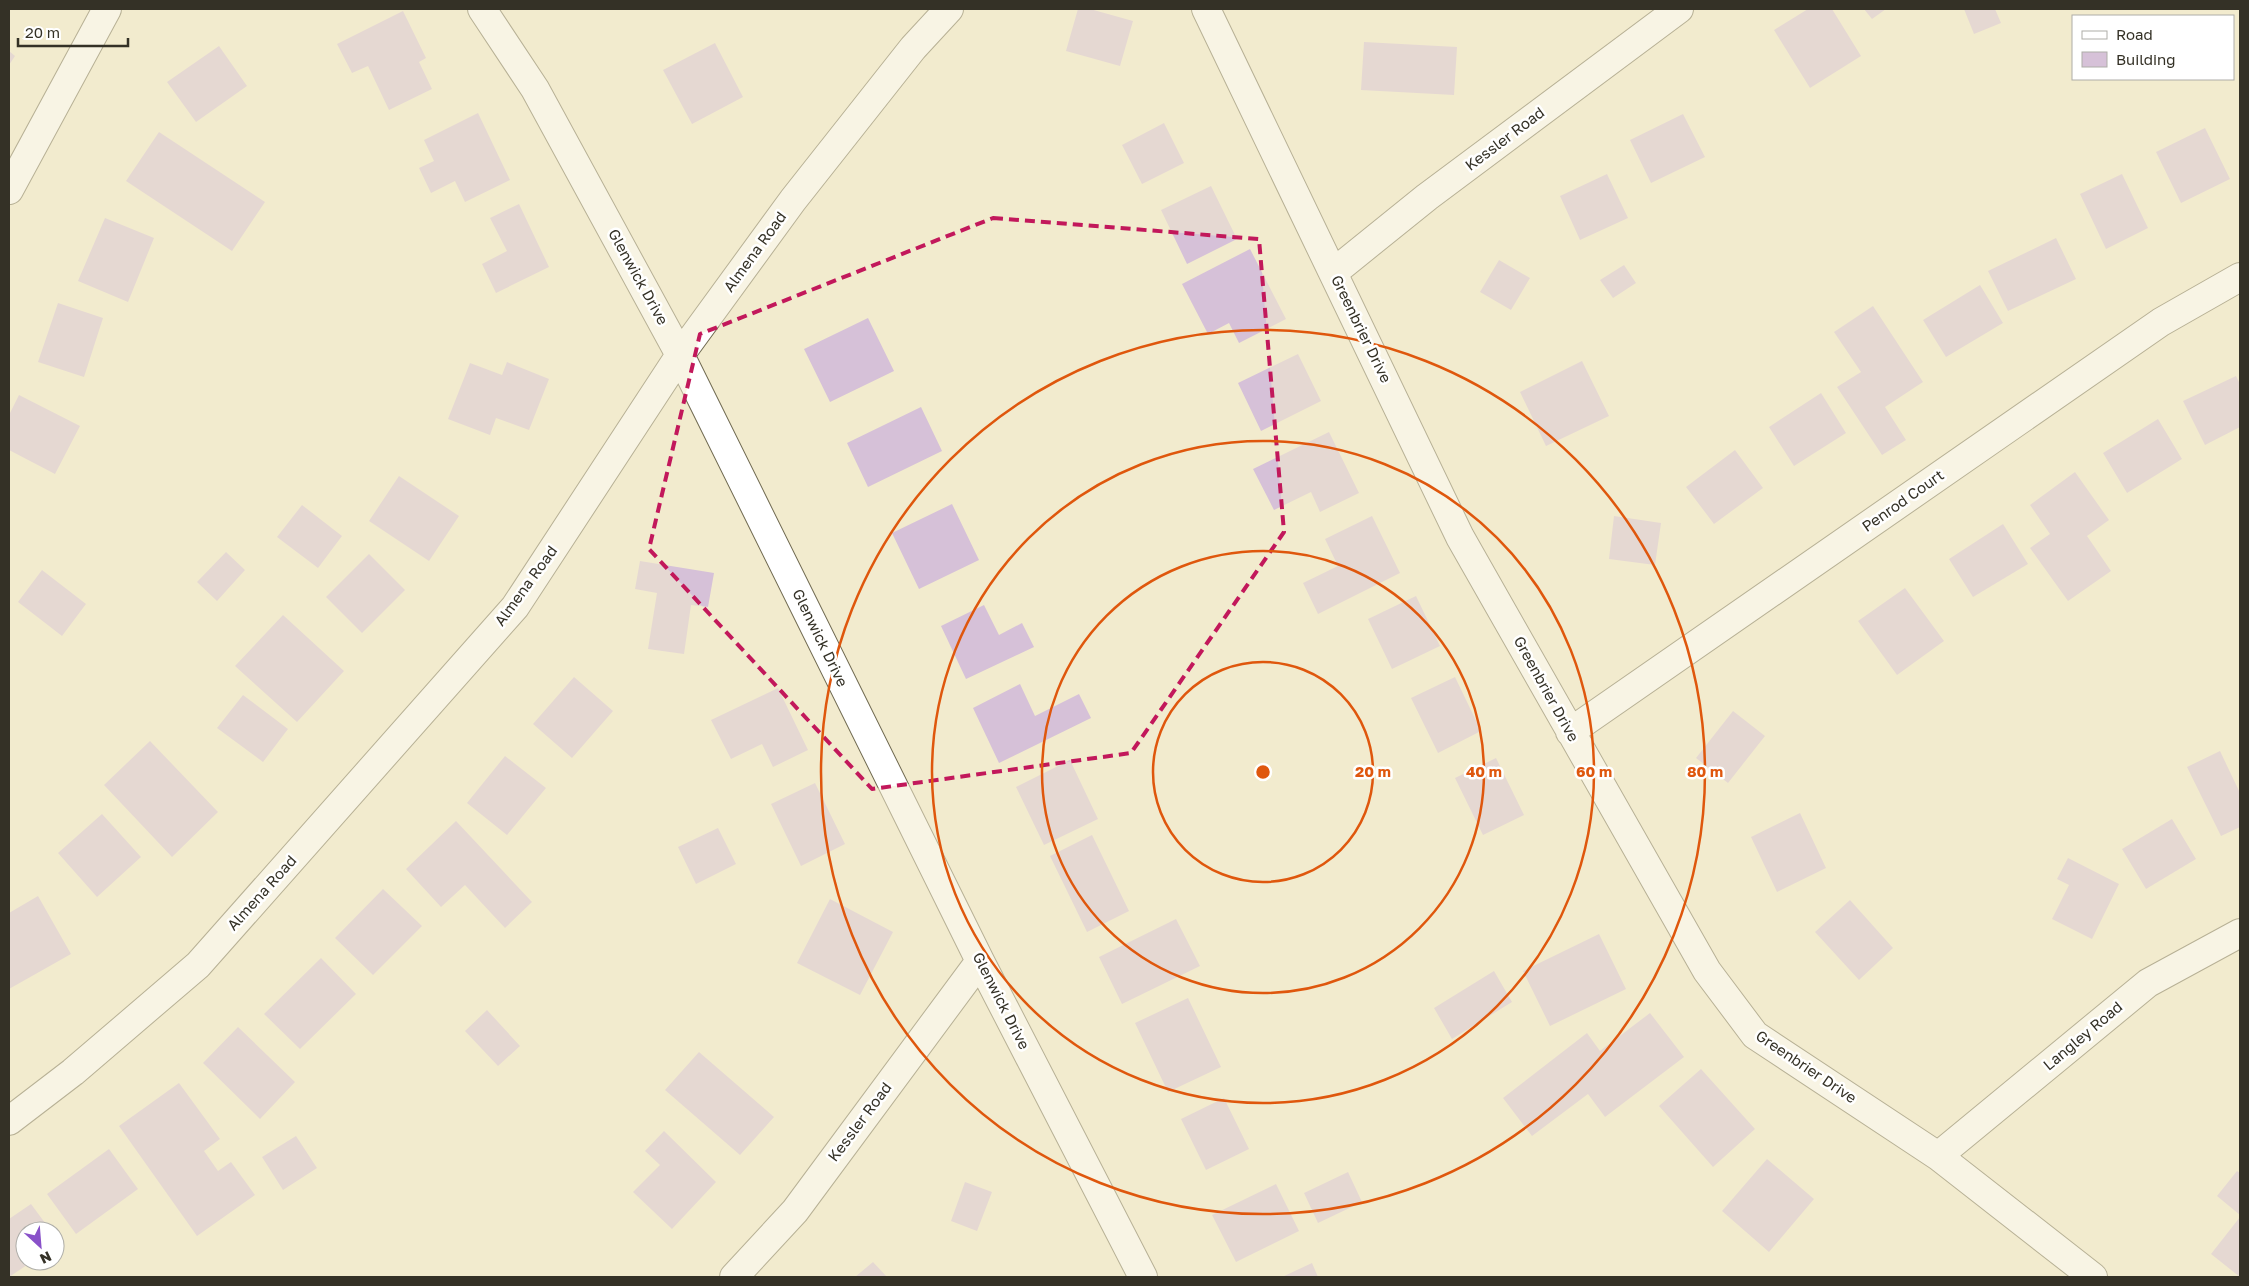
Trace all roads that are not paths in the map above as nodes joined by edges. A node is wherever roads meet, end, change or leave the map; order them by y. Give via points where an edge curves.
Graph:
1 (107, 9) edge
2 (482, 9) edge
3 (949, 9) edge
4 (1206, 9) edge
5 (1679, 9) edge
6 (9, 190) edge
7 (1334, 272) junction
8 (2240, 277) edge
9 (680, 355) junction
10 (1570, 732) junction
11 (2240, 933) edge
12 (980, 961) junction
13 (9, 1121) edge
14 (1938, 1156) junction
15 (734, 1277) edge
16 (1143, 1277) edge
17 (2093, 1277) edge

1 - 6 street
2 - 9 street, Glenwick Drive via 535,89
3 - 9 street, Almena Road via 913,48 793,200
4 - 7 street, Greenbrier Drive
5 - 7 street, Kessler Road via 1427,197
7 - 10 street, Greenbrier Drive via 1460,537
8 - 10 street, Penrod Court via 2161,322
9 - 12 street, Glenwick Drive
9 - 13 street, Almena Road via 515,607 198,965 73,1072
10 - 14 street, Greenbrier Drive via 1707,971 1755,1035
11 - 14 street, Langley Road via 2148,983
12 - 15 street, Kessler Road via 795,1211
12 - 16 street, Glenwick Drive
14 - 17 street, Greenbrier Drive

